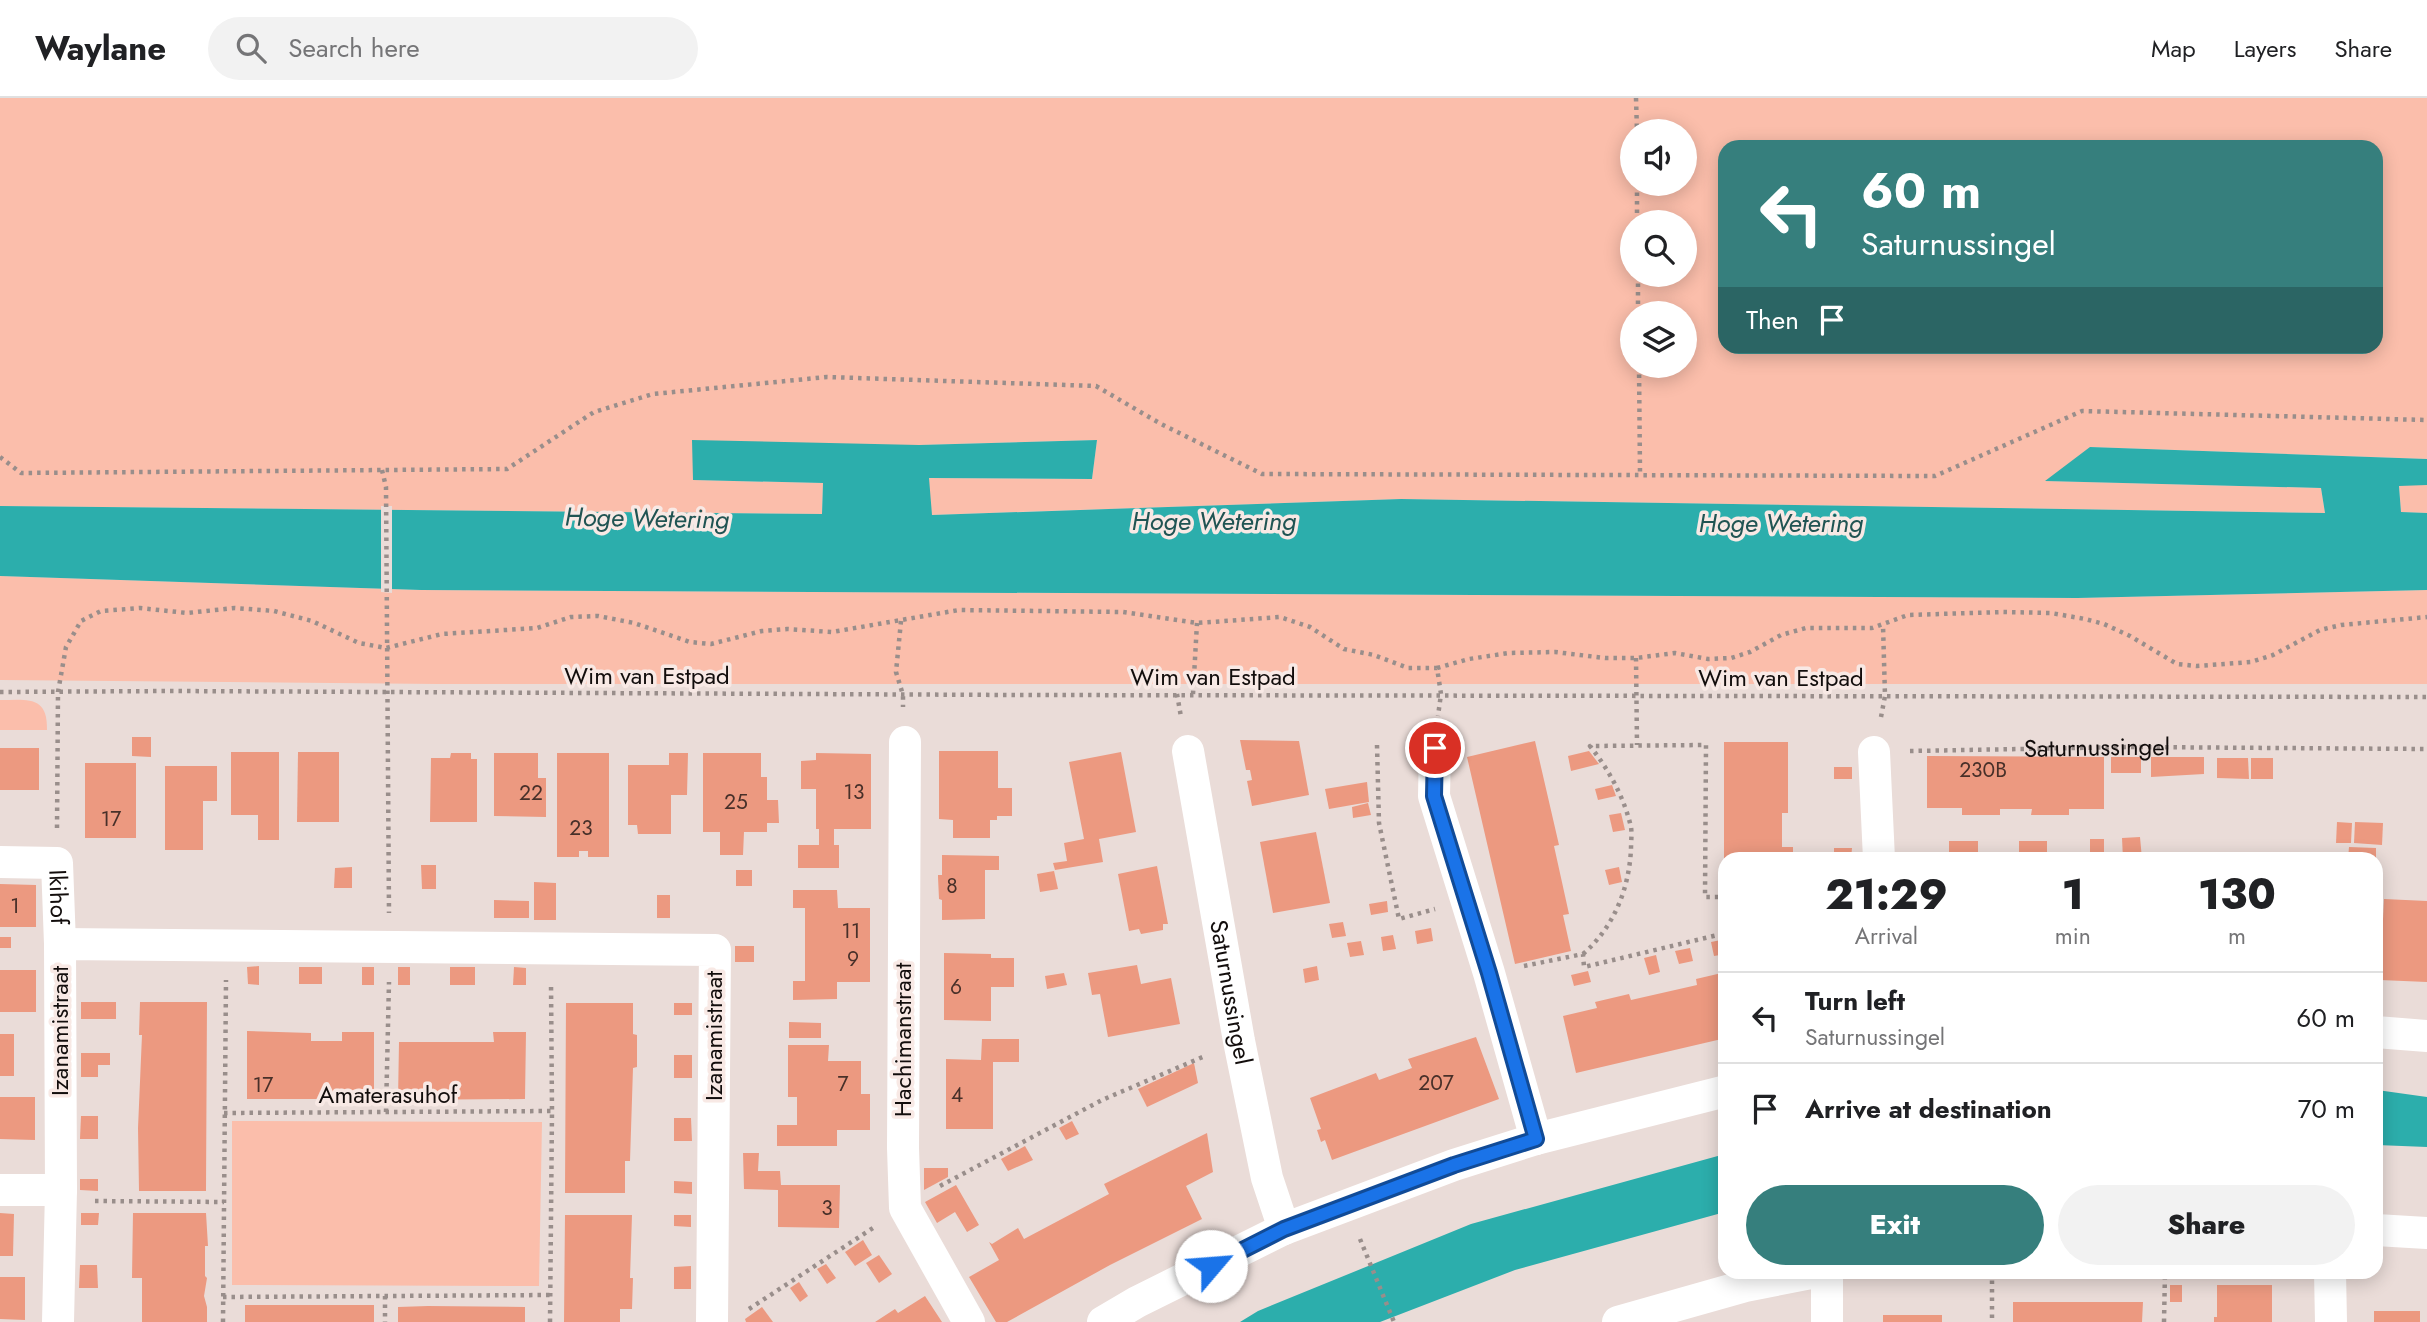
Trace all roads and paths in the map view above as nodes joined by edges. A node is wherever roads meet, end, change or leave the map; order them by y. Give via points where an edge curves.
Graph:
1 (1636, 98) edge
2 (1637, 119) edge
3 (1639, 378) edge
4 (2427, 420) edge
5 (0, 457) edge
6 (382, 470) junction
7 (1640, 473) junction
8 (2427, 617) edge
9 (901, 621) junction
10 (1197, 623) junction
11 (1883, 625) junction
12 (386, 648) junction
13 (1636, 658) junction
14 (1437, 668) junction
15 (388, 691) junction
16 (0, 692) edge
17 (58, 692) junction
18 (1194, 694) junction
19 (1441, 694) junction
20 (903, 695) junction
21 (1636, 695) junction
22 (1885, 696) junction
23 (2427, 697) edge
24 (905, 742) dead end
25 (1377, 745) dead end
26 (1637, 746) junction
27 (1435, 748) dead end
28 (2427, 749) edge
29 (1188, 751) dead end
30 (1874, 752) joint
31 (1879, 852) edge
32 (0, 862) edge
33 (57, 863) junction
34 (1718, 897) edge
35 (1466, 901) junction
36 (1718, 935) edge
37 (60, 944) junction
38 (226, 946) junction
39 (390, 947) junction
40 (551, 947) junction
41 (1583, 954) junction
42 (1489, 973) junction
43 (2383, 1033) edge
44 (2427, 1036) edge
45 (1239, 1041) junction
46 (1718, 1093) edge
47 (552, 1111) junction
48 (386, 1112) junction
49 (224, 1113) junction
50 (1536, 1139) junction
51 (0, 1190) edge
52 (60, 1196) junction
53 (224, 1202) junction
54 (905, 1208) junction
55 (1284, 1229) junction
56 (2383, 1230) edge
57 (2427, 1233) edge
58 (1366, 1253) dead end
59 (1780, 1279) edge
60 (1827, 1279) edge
61 (1992, 1279) edge
62 (2165, 1279) edge
63 (2330, 1279) edge
64 (550, 1295) junction
65 (385, 1296) junction
66 (223, 1297) junction
67 (744, 1312) dead end
68 (58, 1322) edge
69 (223, 1322) edge
70 (385, 1322) edge
71 (550, 1322) edge
72 (712, 1322) edge
73 (969, 1322) edge
74 (1103, 1322) edge
75 (1394, 1322) edge
76 (1618, 1322) edge
77 (1827, 1322) edge
78 (1992, 1322) edge
79 (2164, 1322) edge
80 (2330, 1322) edge

1 - 2 path
3 - 7 path
4 - 7 path via 2082,411 1935,475
5 - 6 path via 21,473
6 - 7 path via 507,469 594,412 653,394 827,377 1096,387 1262,474
6 - 12 path via 386,487
8 - 11 path via 2341,625 2251,662 2197,666 2177,664 2104,624 2052,613 1935,613 1908,615
9 - 10 path via 959,610 998,609 1123,612
9 - 12 path via 832,632 762,631 711,644 690,642 635,623 598,616 570,617 537,628 442,634
9 - 20 path via 896,672
10 - 14 path via 1280,617 1310,627 1345,649 1408,668
10 - 18 path
11 - 13 path via 1806,628 1731,658 1675,653
11 - 22 path
12 - 15 path
12 - 17 path via 359,643 312,621 274,611 101,611 81,621 66,647
13 - 14 path via 1509,653
13 - 21 path
14 - 19 path
15 - 17 path, Wim van Estpad
15 - 20 path, Wim van Estpad
15 - 39 path
16 - 17 path, Wim van Estpad
17 - 33 path
18 - 19 path, Wim van Estpad
18 - 20 path, Wim van Estpad
19 - 21 path, Wim van Estpad
21 - 22 path, Wim van Estpad
21 - 26 path
22 - 23 path, Wim van Estpad
24 - 54 street, Hachimanstraat
25 - 35 path via 1379,823 1399,919
26 - 34 path via 1706,745 1704,897
26 - 41 path via 1590,746 1609,771 1632,830 1623,894 1612,920
27 - 35 street via 1434,796
28 - 30 path, Saturnussingel via 2130,747
29 - 45 street, Saturnussingel
30 - 31 street
32 - 33 street, Ikihof
33 - 37 street, Ikihof
35 - 42 street
36 - 41 path via 1584,967
37 - 38 street, Izanamistraat
37 - 52 street, Izanamistraat
38 - 39 street, Izanamistraat
38 - 49 path
39 - 40 street, Izanamistraat
39 - 48 path
40 - 47 path
40 - 72 street, Izanamistraat via 715,950
41 - 42 path
42 - 50 street
43 - 44 street
45 - 54 path via 1102,1100
45 - 55 street, Saturnussingel via 1267,1178
46 - 50 street
47 - 48 path, Amaterasuhof
47 - 64 path
48 - 49 path, Amaterasuhof
49 - 53 path
50 - 55 street
51 - 52 street
52 - 53 path
52 - 68 street, Izanamistraat
53 - 66 path
54 - 67 path
54 - 73 street, Hachimanstraat
55 - 74 street
56 - 57 street
58 - 75 path
59 - 76 street
60 - 77 street
61 - 78 path
62 - 79 path
63 - 80 street
64 - 65 path
64 - 71 path
65 - 66 path
65 - 70 path
66 - 69 path

